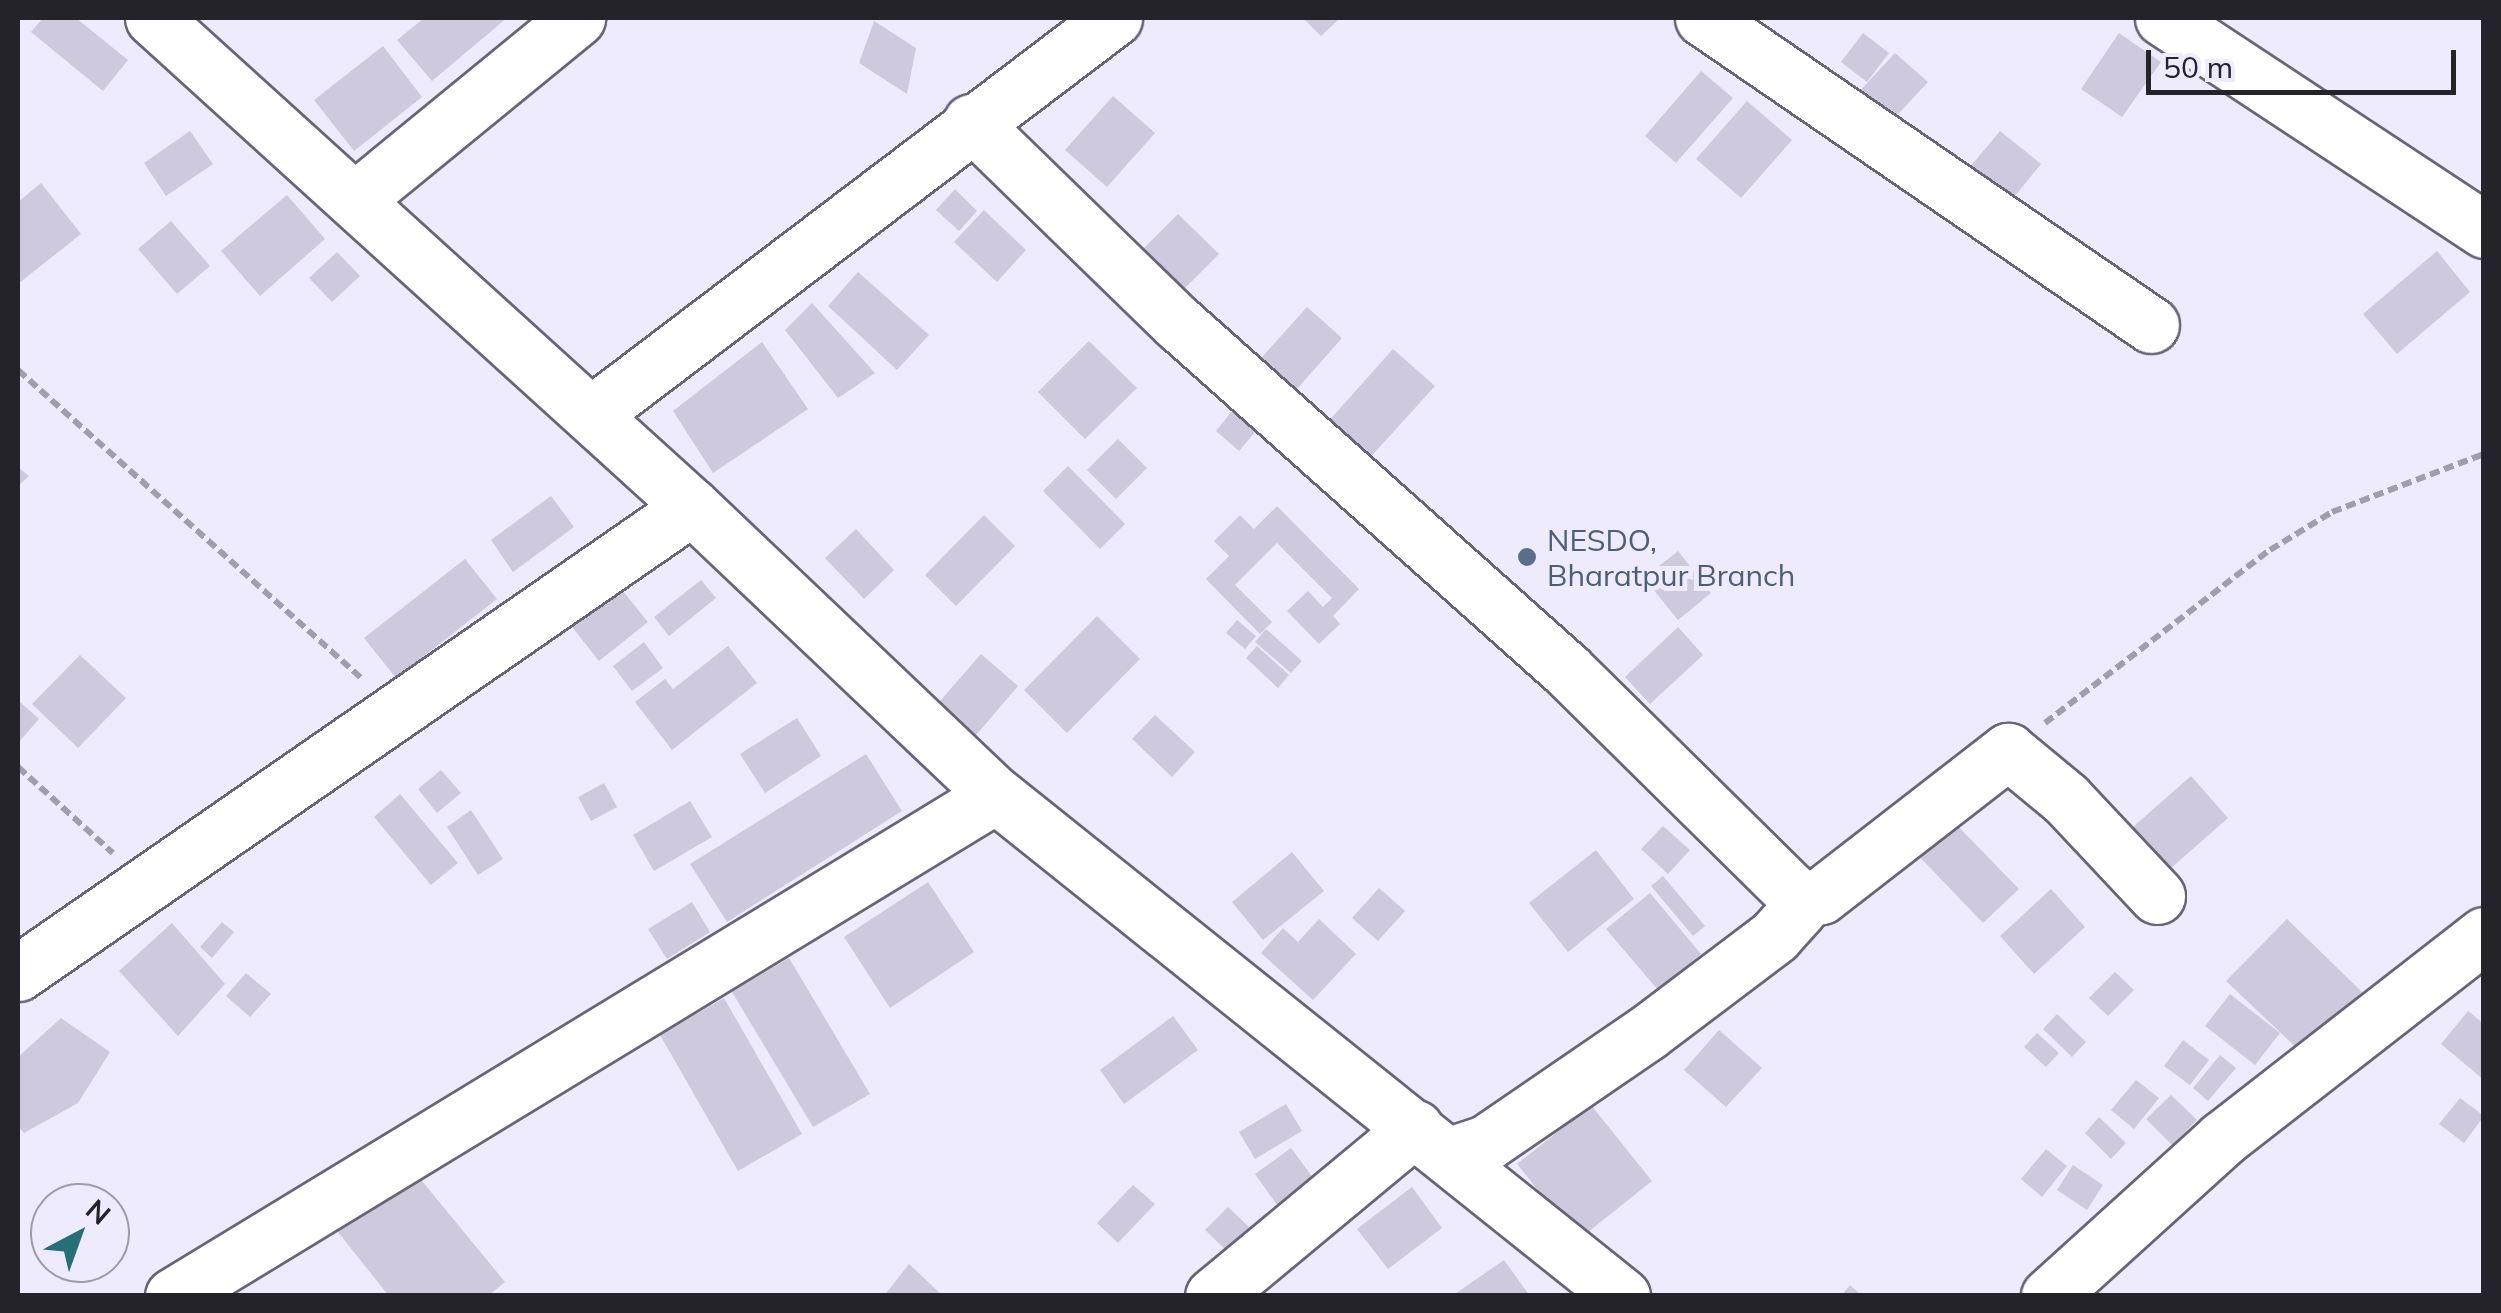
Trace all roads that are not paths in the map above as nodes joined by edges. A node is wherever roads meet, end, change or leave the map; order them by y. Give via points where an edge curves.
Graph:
1 (577, 18) edge
2 (1114, 18) edge
3 (1703, 18) edge
4 (2163, 18) edge
5 (179, 25) edge
6 (971, 122) junction
7 (356, 199) junction
8 (2484, 230) edge
9 (2151, 324) dead end
10 (594, 413) junction
11 (692, 507) junction
12 (996, 794) junction
13 (2156, 896) dead end
14 (1796, 902) junction
15 (2484, 935) edge
16 (18, 973) edge
17 (1432, 1142) junction
18 (173, 1296) edge
19 (1214, 1296) edge
20 (1622, 1296) edge
21 (2049, 1296) edge

1 - 7 street
2 - 6 street
3 - 9 street
4 - 8 street
5 - 7 street
6 - 10 street
6 - 14 street via 1178,323 1580,682
7 - 10 street
10 - 11 street
11 - 12 street
11 - 16 street
12 - 17 street
12 - 18 street
13 - 14 street via 2066,799 2008,751 1820,896
14 - 17 street via 1799,909 1775,936 1486,1143
15 - 21 street via 2222,1140
17 - 19 street
17 - 20 street

